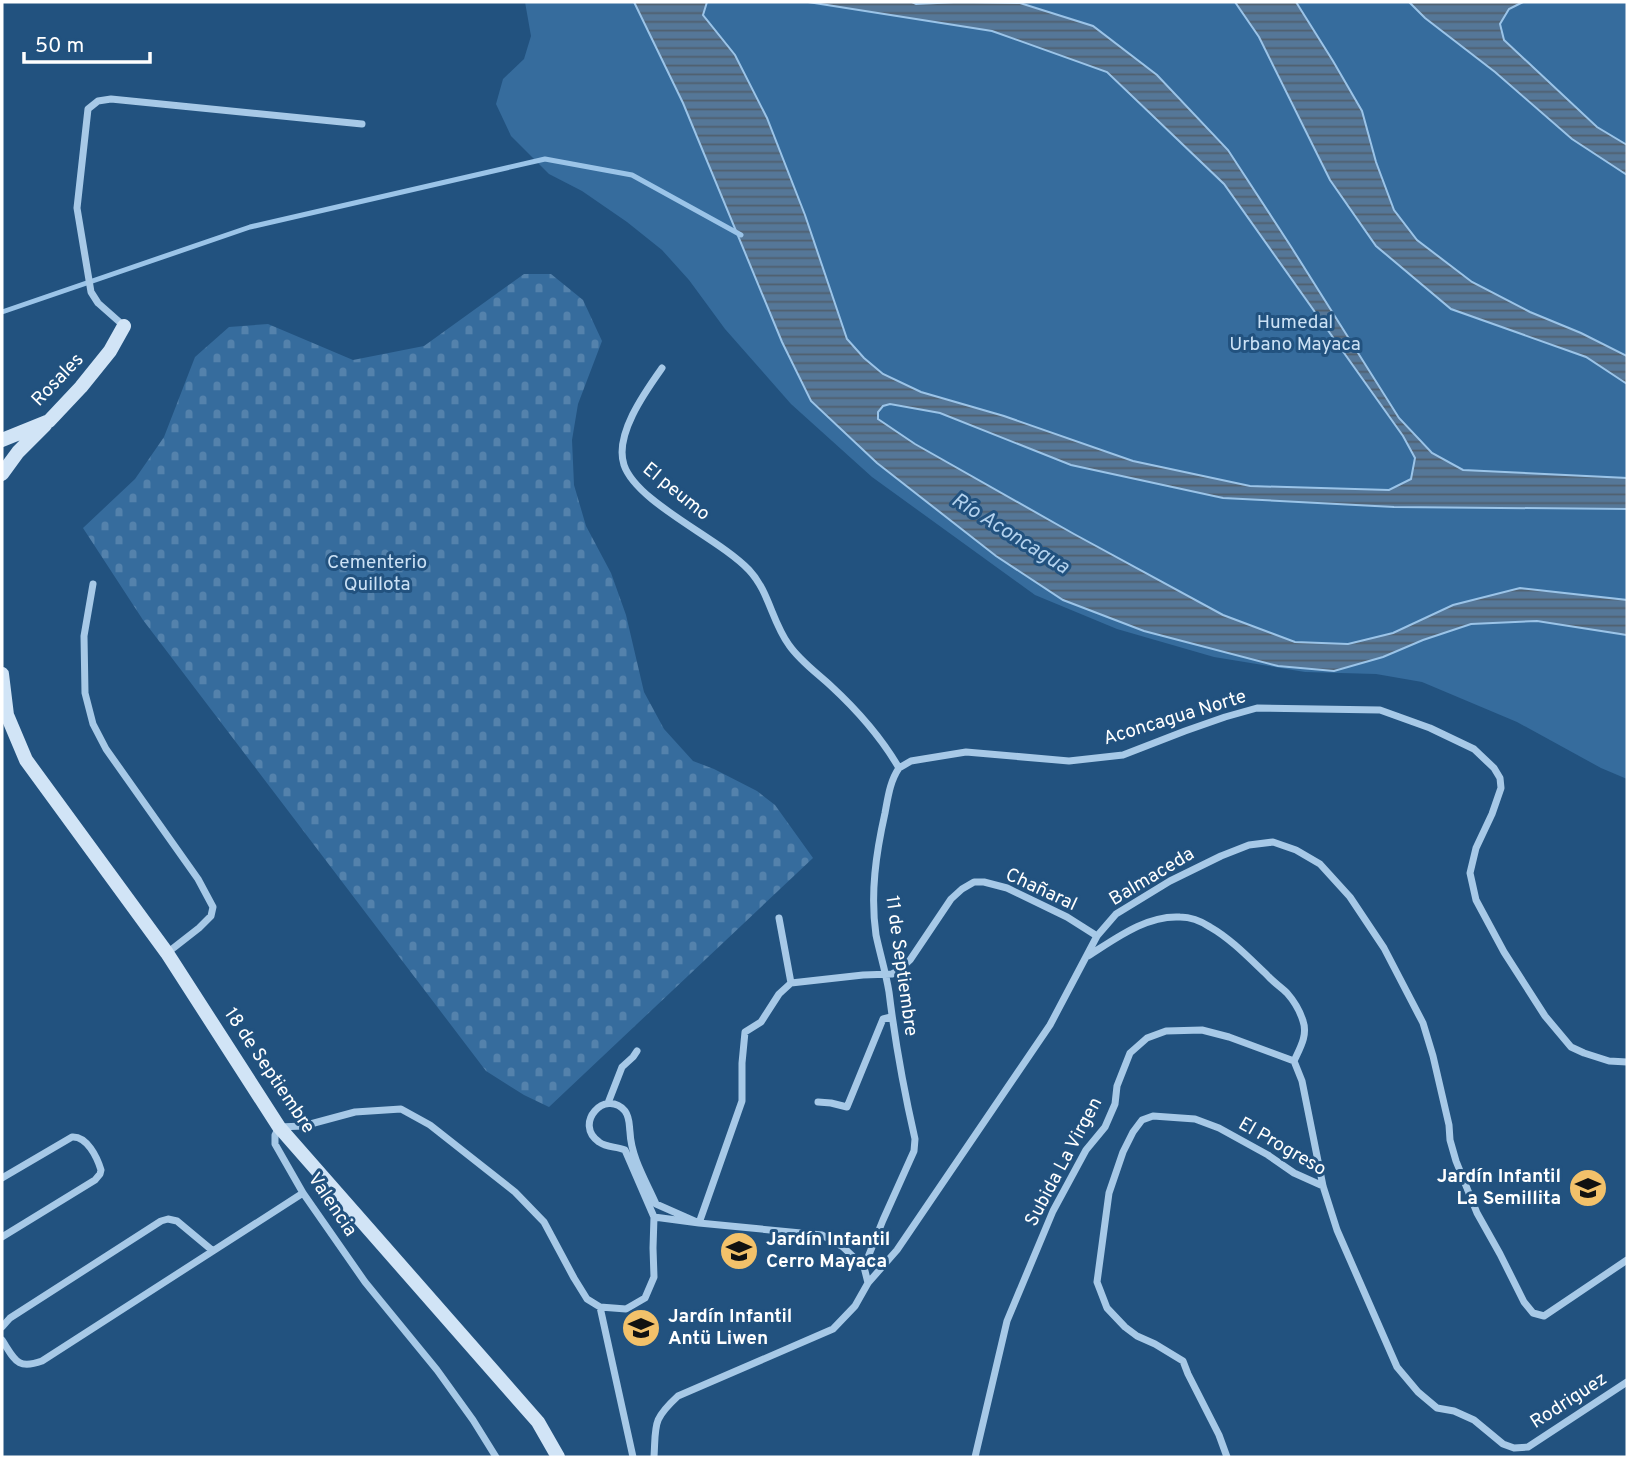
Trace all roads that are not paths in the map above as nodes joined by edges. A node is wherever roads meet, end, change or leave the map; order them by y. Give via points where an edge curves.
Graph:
1 (362, 124) dead end
2 (124, 326) joint
3 (662, 368) dead end
4 (50, 421) junction
5 (2, 440) edge
6 (2, 474) edge
7 (93, 584) dead end
8 (2, 674) edge
9 (899, 768) junction
10 (779, 918) dead end
11 (1097, 936) junction
12 (167, 953) junction
13 (1087, 957) junction
14 (886, 974) junction
15 (791, 983) junction
16 (891, 1017) junction
17 (637, 1051) dead end
18 (1294, 1061) junction
19 (1627, 1062) edge
20 (818, 1102) dead end
21 (608, 1104) junction
22 (279, 1127) junction
23 (2, 1178) edge
24 (1323, 1186) junction
25 (303, 1193) junction
26 (654, 1217) junction
27 (699, 1223) junction
28 (2, 1237) edge
29 (213, 1251) junction
30 (1627, 1260) edge
31 (864, 1267) junction
32 (868, 1283) junction
33 (600, 1307) junction
34 (2, 1327) edge
35 (2, 1340) edge
36 (1627, 1382) edge
37 (1528, 1447) joint
38 (496, 1457) edge
39 (558, 1457) edge
40 (633, 1457) edge
41 (654, 1457) edge
42 (975, 1457) edge
43 (1227, 1457) edge

1 - 2 street via 97,101 88,109 77,208 91,292
2 - 4 street, Rosales via 110,351
3 - 9 street, El peumo via 626,431 623,462 630,477 675,516 746,566 762,587 789,645 867,722
4 - 5 street, Rosales
4 - 6 street
7 - 12 street via 84,636 85,693 93,724 213,907 211,916
8 - 12 street, 18 de Septiembre via 7,715 26,760
9 - 14 street, 11 de Septiembre via 892,777 873,897
9 - 19 street, Aconcagua Norte via 911,761 966,752 1069,761 1123,755 1257,708 1380,710 1430,728 1474,749 1500,778 1501,788 1470,873 1476,900 1504,952 1571,1047
10 - 15 street
11 - 13 street, Balmaceda
11 - 14 street, Chañaral via 1007,888 974,882 951,899 905,965
11 - 30 street, Balmaceda via 1116,914 1170,881 1250,845 1283,844 1320,864 1350,897 1384,948 1423,1023 1456,1161 1477,1213 1524,1302 1533,1313 1545,1316
12 - 22 street, 18 de Septiembre
13 - 18 street via 1118,936 1163,917 1182,916 1209,926 1298,1008 1304,1040
13 - 32 street, Balmaceda via 1050,1025 897,1250
14 - 15 street
14 - 16 street, 11 de Septiembre
15 - 27 street via 761,1022 745,1032 742,1101
16 - 20 street via 883,1019 848,1107
16 - 31 street, 11 de Septiembre via 914,1152
17 - 21 street via 622,1067
18 - 24 street
18 - 42 street, Subida La Virgen via 1202,1030 1166,1031 1147,1038 1130,1054 1105,1127 1086,1150 1053,1210 1007,1321
21 - 26 street via 590,1116 591,1133 606,1146 625,1150
21 - 27 street via 625,1112 630,1122 634,1154 656,1204
22 - 25 street, Valencia via 275,1144
22 - 33 street via 303,1126 355,1112 401,1109 430,1125 516,1192 544,1222 587,1299
22 - 39 street, 18 de Septiembre via 538,1422
23 - 28 street via 76,1136 86,1142 101,1170 95,1180
24 - 37 street, El Progreso via 1337,1230 1397,1367 1437,1408 1474,1420 1503,1444
24 - 43 street, El Progreso via 1220,1128 1195,1119 1153,1116 1142,1120 1123,1152 1109,1193 1097,1282 1107,1308 1125,1328 1183,1361
25 - 29 street
25 - 38 street, Valencia via 365,1282 437,1370
26 - 27 street
26 - 33 street via 654,1277 645,1298 626,1309
27 - 31 street via 822,1235 844,1247
29 - 34 street via 177,1221 161,1221
29 - 35 street via 42,1361 21,1364
31 - 32 street
32 - 41 street, Balmaceda via 855,1306 833,1329 678,1396 656,1422
33 - 40 street
36 - 37 street, Rodriguez

